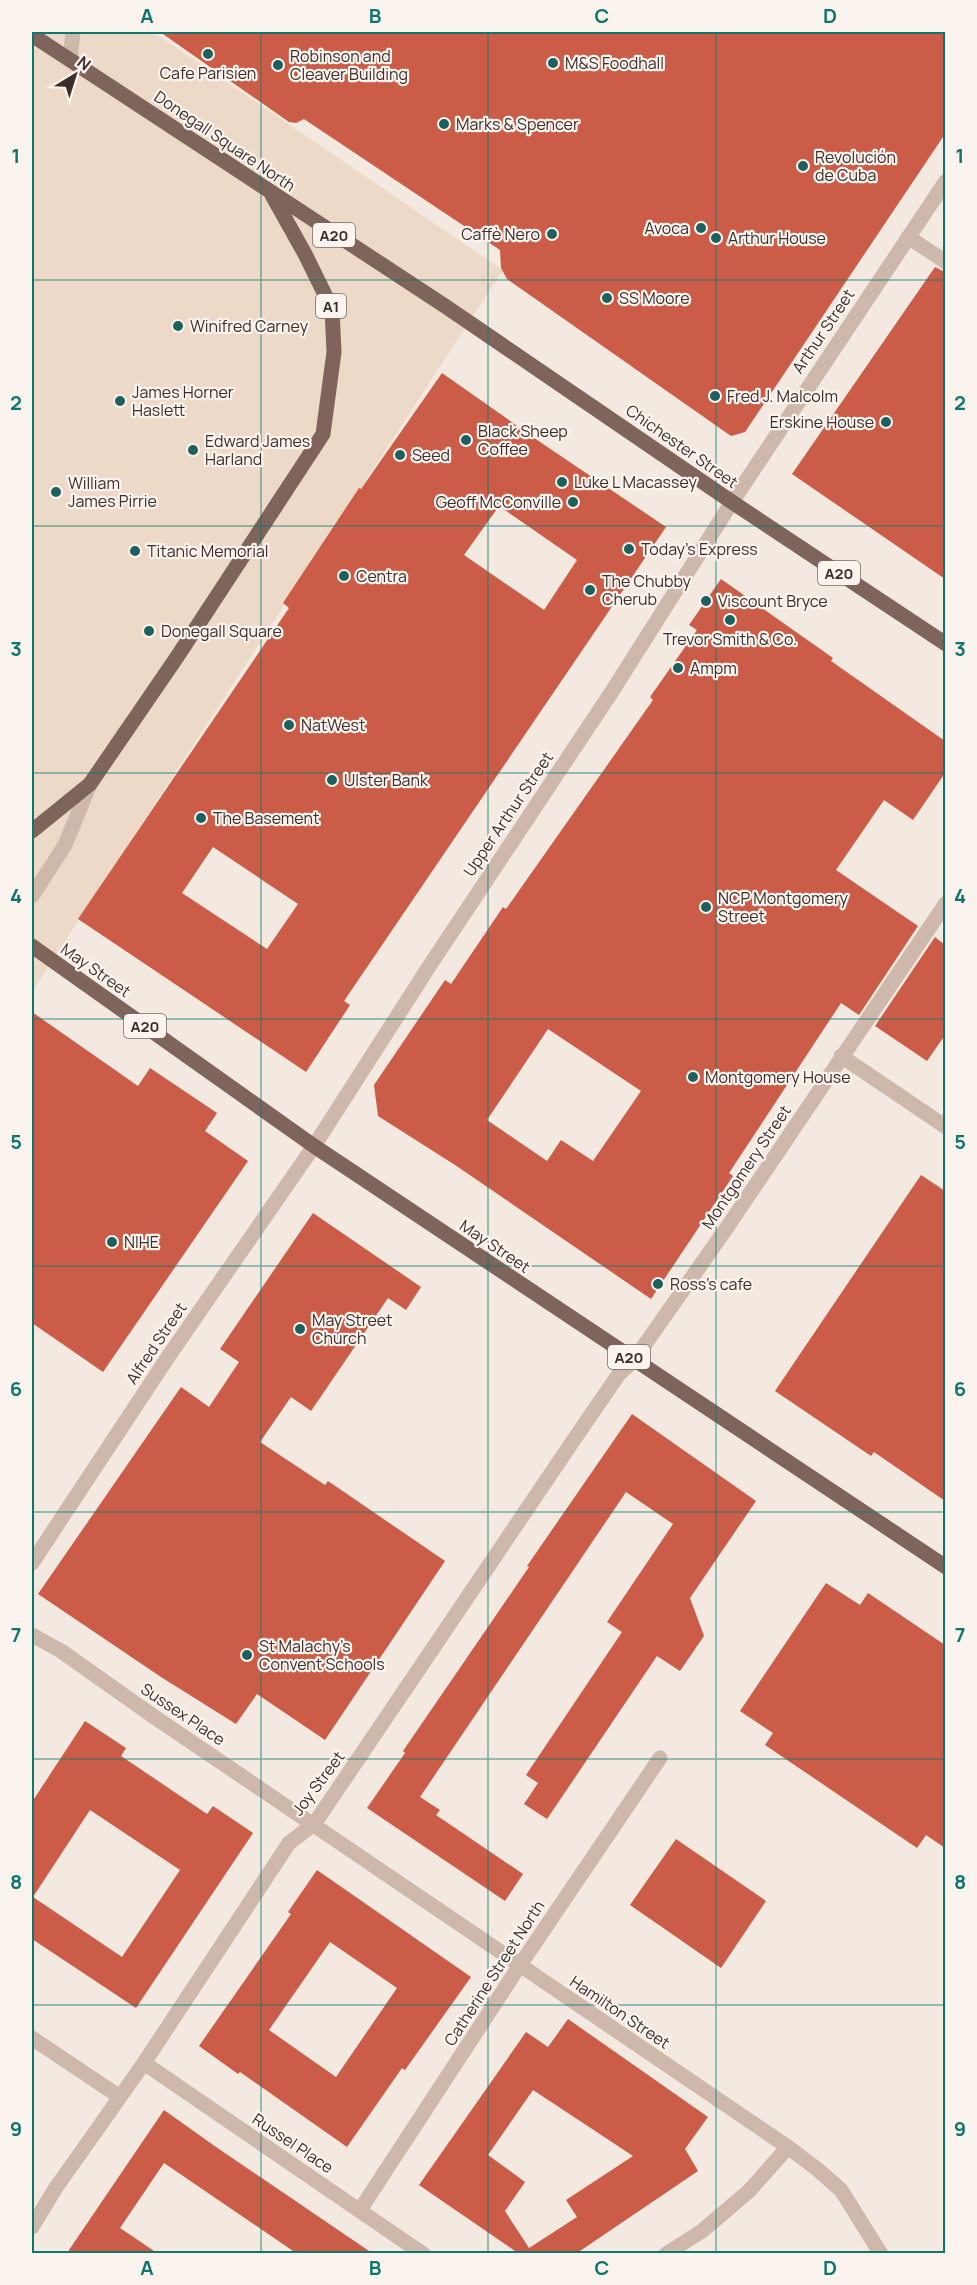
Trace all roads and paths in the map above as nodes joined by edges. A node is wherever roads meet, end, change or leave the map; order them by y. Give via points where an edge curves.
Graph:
1 (73, 32) edge
2 (32, 35) edge
3 (70, 60) junction
4 (945, 181) edge
5 (271, 193) junction
6 (908, 237) junction
7 (945, 262) edge
8 (398, 277) joint
9 (732, 502) junction
10 (945, 644) edge
11 (90, 784) junction
12 (32, 831) edge
13 (32, 896) edge
14 (945, 903) edge
15 (32, 946) edge
16 (841, 1056) junction
17 (945, 1127) edge
18 (314, 1146) junction
19 (634, 1360) junction
20 (32, 1563) edge
21 (945, 1567) edge
22 (32, 1635) edge
23 (660, 1758) dead end
24 (314, 1824) junction
25 (520, 1965) junction
26 (32, 2038) edge
27 (144, 2063) junction
28 (120, 2097) junction
29 (788, 2147) junction
30 (360, 2210) junction
31 (32, 2227) edge
32 (423, 2253) edge
33 (666, 2253) edge
34 (881, 2253) edge

1 - 3 street
2 - 3 main road, Donegall Square North / A1
3 - 5 main road, Donegall Square North / A1
4 - 6 street, Arthur Street
5 - 8 main road, Donegall Square North / A20
5 - 11 main road, A1 via 332,309 334,352 323,434
6 - 7 street
6 - 9 street, Arthur Street
8 - 9 main road, Chichester Street / A20
9 - 10 main road, Chichester Street / A20
9 - 18 street, Upper Arthur Street
11 - 12 main road, A1
11 - 13 street via 65,845
14 - 16 street, Montgomery Street
15 - 18 main road, May Street / A20
16 - 17 street
16 - 19 street, Montgomery Street
18 - 19 main road, May Street / A20
18 - 20 street, Alfred Street
19 - 21 main road, May Street / A20
19 - 24 street, Joy Street via 619,1374
22 - 24 street, Sussex Place
23 - 25 street, Catherine Street North
24 - 25 street, Hamilton Street
24 - 27 street, Joy Street via 289,1843
25 - 29 street, Hamilton Street
25 - 30 street, Catherine Street North
26 - 28 street
27 - 28 street, Joy Street
27 - 30 street, Russel Place
28 - 31 street, Joy Street
29 - 33 street via 749,2191 702,2231
29 - 34 street, Hamilton Street via 841,2190
30 - 32 street, Russel Place

